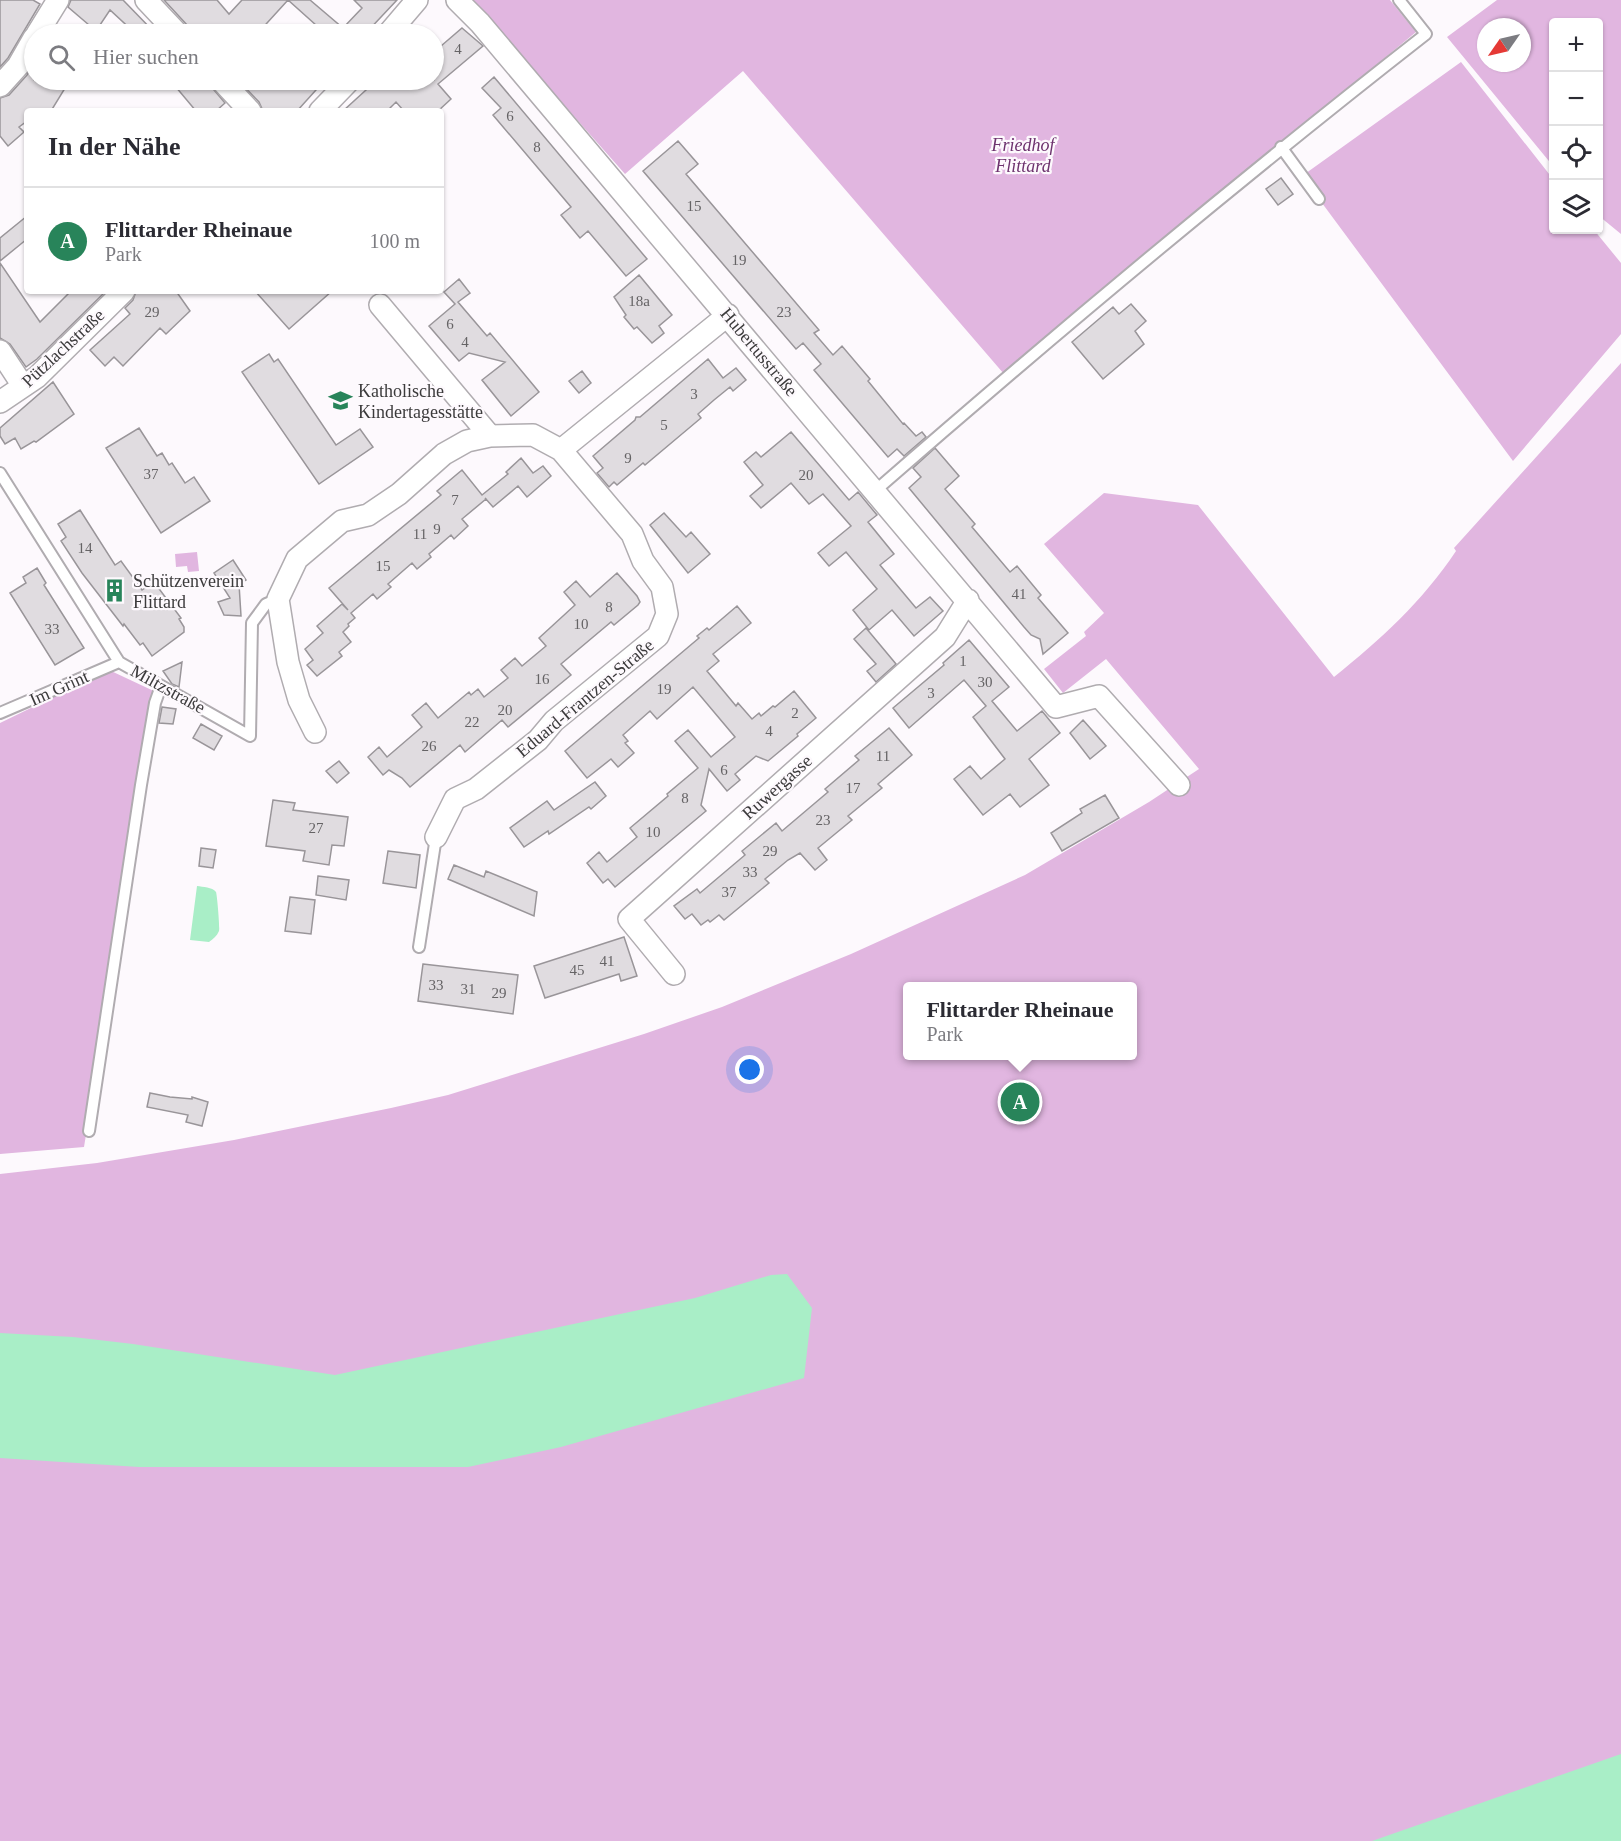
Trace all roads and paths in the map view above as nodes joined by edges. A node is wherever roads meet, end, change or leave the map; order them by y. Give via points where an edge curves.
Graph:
1 (58, 0) edge
2 (146, 0) edge
3 (417, 0) edge
4 (457, 0) edge
5 (1399, 0) edge
6 (43, 24) edge
7 (169, 24) edge
8 (397, 24) edge
9 (24, 56) edge
10 (0, 86) edge
11 (230, 90) edge
12 (340, 90) edge
13 (247, 108) edge
14 (323, 108) edge
15 (1281, 147) junction
16 (1319, 199) dead end
17 (121, 294) edge
18 (380, 305) dead end
19 (728, 315) junction
20 (0, 351) edge
21 (23, 386) junction
22 (0, 402) edge
23 (490, 436) junction
24 (561, 450) junction
25 (0, 473) edge
26 (875, 491) junction
27 (279, 599) junction
28 (968, 600) junction
29 (119, 662) junction
30 (161, 686) junction
31 (0, 713) edge
32 (315, 732) dead end
33 (1179, 785) dead end
34 (436, 837) joint
35 (419, 947) dead end
36 (674, 975) dead end
37 (88, 1131) dead end

1 - 6 street
2 - 7 street
3 - 8 street
4 - 19 street, Hubertusstraße
5 - 15 lane via 1426,34
9 - 10 street
11 - 13 street
12 - 14 street
15 - 16 lane
15 - 26 lane
17 - 21 street, Pützlachstraße
18 - 23 street
19 - 24 street
19 - 26 street, Hubertusstraße
20 - 21 street
21 - 22 street, Pützlachstraße
23 - 24 street, Miltzstraße via 533,435
23 - 27 street, Miltzstraße via 467,441 444,454 399,494 368,515 342,521 297,559
24 - 34 street, Eduard-Frantzen-Straße via 632,534 643,561 662,587 667,614 658,636 554,721 538,740 476,789 455,799
25 - 29 lane, Miltzstraße
26 - 28 street, Hubertusstraße
27 - 30 lane, Miltzstraße via 266,604 252,623 250,736
27 - 32 street via 288,662 299,700
28 - 33 street, Hubertusstraße via 1056,707 1099,696
28 - 36 street, Ruwergasse via 945,637 630,919
29 - 30 lane, Miltzstraße
29 - 31 lane, Im Grint
30 - 37 lane via 141,785
34 - 35 lane

